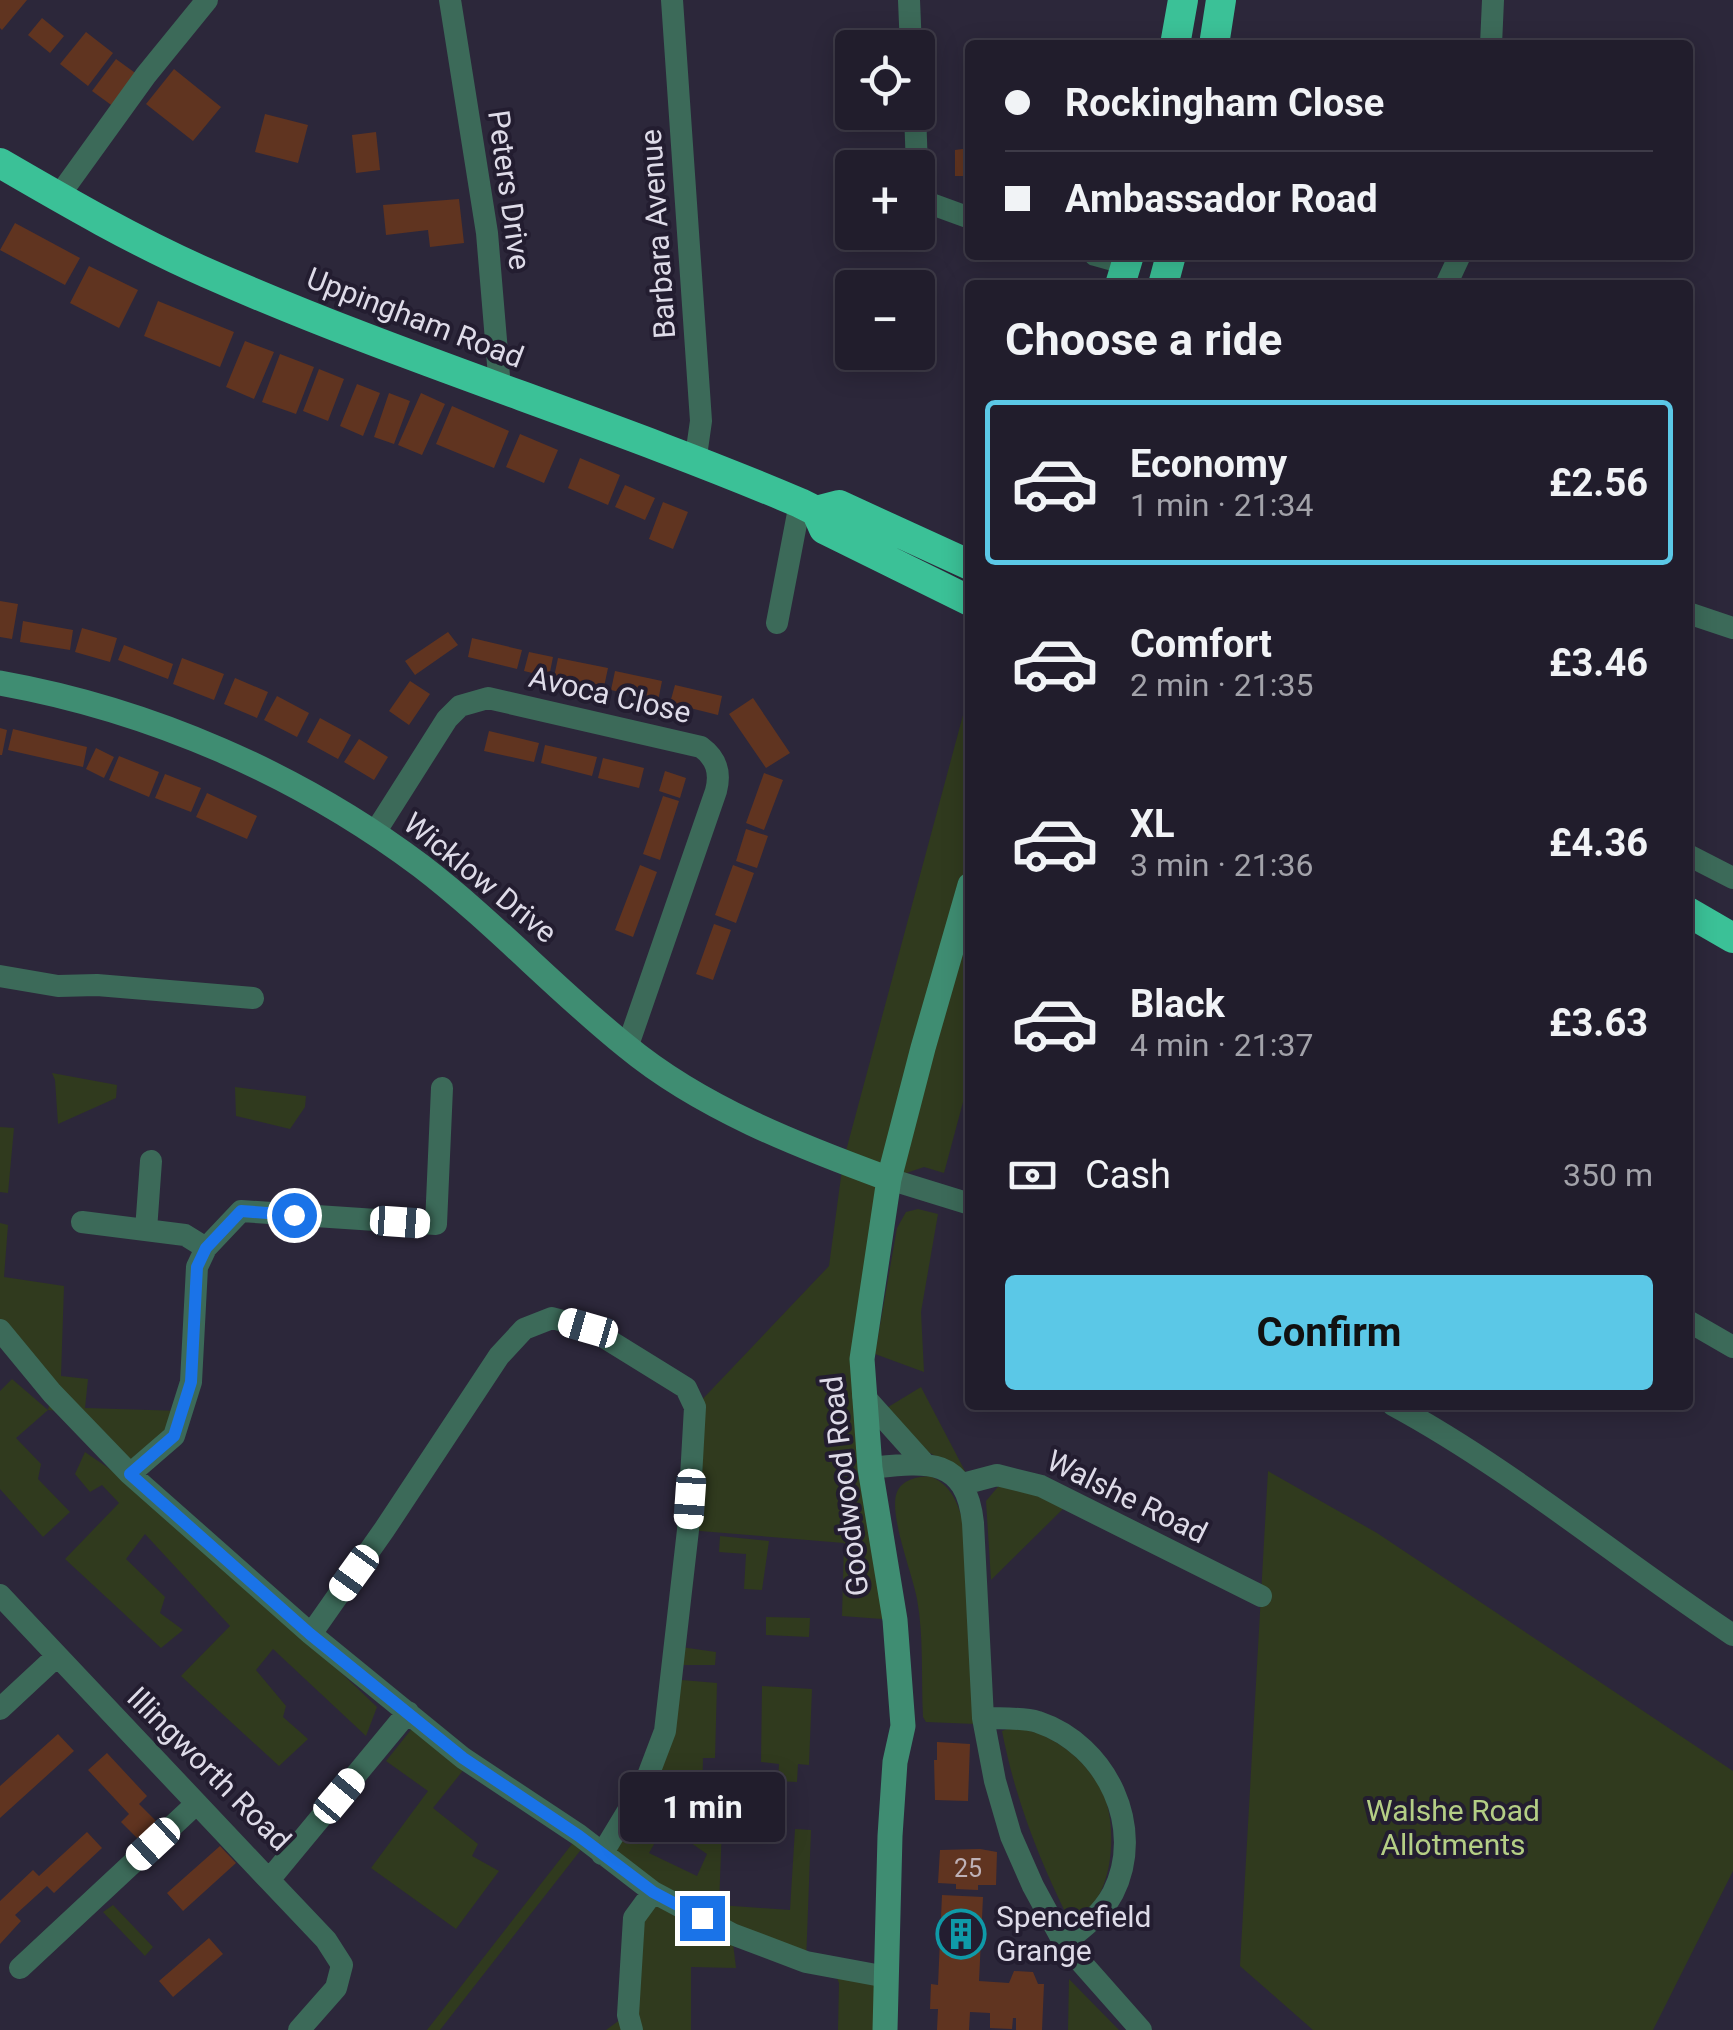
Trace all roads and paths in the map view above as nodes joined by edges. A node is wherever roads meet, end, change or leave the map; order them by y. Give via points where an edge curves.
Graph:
1 (207, 0) edge
2 (450, 0) edge
3 (672, 0) edge
4 (909, 0) edge
5 (1184, 0) edge
6 (1221, 0) edge
7 (1493, 0) edge
8 (911, 30) edge
9 (1175, 40) edge
10 (1215, 40) edge
11 (1490, 40) edge
12 (0, 163) edge
13 (58, 196) junction
14 (935, 205) edge
15 (965, 216) edge
16 (500, 388) junction
17 (695, 463) junction
18 (808, 507) junction
19 (930, 546) junction
20 (965, 552) edge
21 (965, 562) edge
22 (965, 599) edge
23 (1693, 615) edge
24 (777, 623) dead end
25 (1733, 628) edge
26 (0, 683) edge
27 (374, 834) junction
28 (1693, 858) edge
29 (1733, 878) edge
30 (965, 902) edge
31 (1693, 915) edge
32 (1733, 938) edge
33 (0, 976) edge
34 (253, 998) dead end
35 (627, 1048) junction
36 (442, 1088) dead end
37 (152, 1161) dead end
38 (890, 1179) junction
39 (965, 1202) edge
40 (82, 1222) dead end
41 (146, 1230) junction
42 (206, 1248) junction
43 (1693, 1325) edge
44 (0, 1330) edge
45 (1733, 1348) edge
46 (863, 1396) junction
47 (1401, 1410) edge
48 (924, 1463) junction
49 (870, 1468) junction
50 (130, 1474) junction
51 (963, 1484) junction
52 (0, 1595) edge
53 (1261, 1596) dead end
54 (310, 1634) junction
55 (1733, 1634) edge
56 (57, 1656) junction
57 (0, 1709) edge
58 (408, 1712) junction
59 (983, 1718) junction
60 (638, 1797) junction
61 (196, 1804) junction
62 (773, 1828) dead end
63 (602, 1854) junction
64 (269, 1880) junction
65 (653, 1892) junction
66 (1064, 1943) junction
67 (20, 1968) dead end
68 (887, 1977) junction
69 (630, 2022) edge
70 (299, 2030) edge
71 (606, 2030) edge
72 (886, 2030) edge
73 (1141, 2030) edge

1 - 13 street
2 - 16 street, Peters Drive via 487,233
3 - 17 street, Barbara Avenue via 701,421
4 - 8 street
5 - 9 highway
6 - 10 highway
7 - 11 street
12 - 13 highway, Uppingham Road
13 - 16 highway, Uppingham Road via 205,272
14 - 15 street
16 - 17 highway, Uppingham Road
17 - 18 highway, Uppingham Road
18 - 19 highway, Uppingham Road via 839,505
18 - 22 highway, Uppingham Road via 824,529
18 - 24 street
19 - 20 highway
19 - 21 highway, Uppingham Road
23 - 25 street
26 - 27 street, Wicklow Drive via 112,710 208,745
27 - 35 street, Wicklow Drive via 461,898
27 - 35 street, Avoca Close via 447,719 478,698 708,752 718,770 716,791
28 - 29 street
30 - 38 street, Goodwood Road
31 - 32 highway
33 - 34 street
35 - 38 street, Wicklow Drive via 729,1111
36 - 42 street via 436,1224 241,1211
37 - 41 street
38 - 39 street
38 - 46 street, Goodwood Road via 862,1359
40 - 41 street
41 - 42 street via 186,1235
42 - 50 street via 197,1267 191,1382 174,1436
43 - 45 street
44 - 50 street
46 - 48 street
46 - 49 street, Goodwood Road
47 - 55 street
48 - 49 street
48 - 51 street
49 - 68 street, Goodwood Road via 895,1620 902,1726 890,1836
50 - 54 street
51 - 53 street, Walshe Road via 997,1475 1040,1486
51 - 59 street via 973,1523
52 - 56 street, Illingworth Road
54 - 58 street
54 - 60 street via 524,1328 552,1318 588,1328 686,1388 696,1407 665,1731
56 - 57 street
56 - 61 street, Illingworth Road
58 - 63 street
58 - 64 street, Illingworth Road
59 - 66 street via 1011,1836
59 - 66 street via 1037,1722 1063,1735 1095,1761 1117,1796 1126,1846 1119,1880 1102,1911
60 - 62 street via 705,1825
60 - 63 street
61 - 64 street, Illingworth Road
61 - 67 street
63 - 65 street
64 - 70 street via 342,1966 336,1988
65 - 68 street via 732,1934 806,1962
65 - 69 street via 634,1918
66 - 73 street
68 - 72 street, Goodwood Road
69 - 71 street

